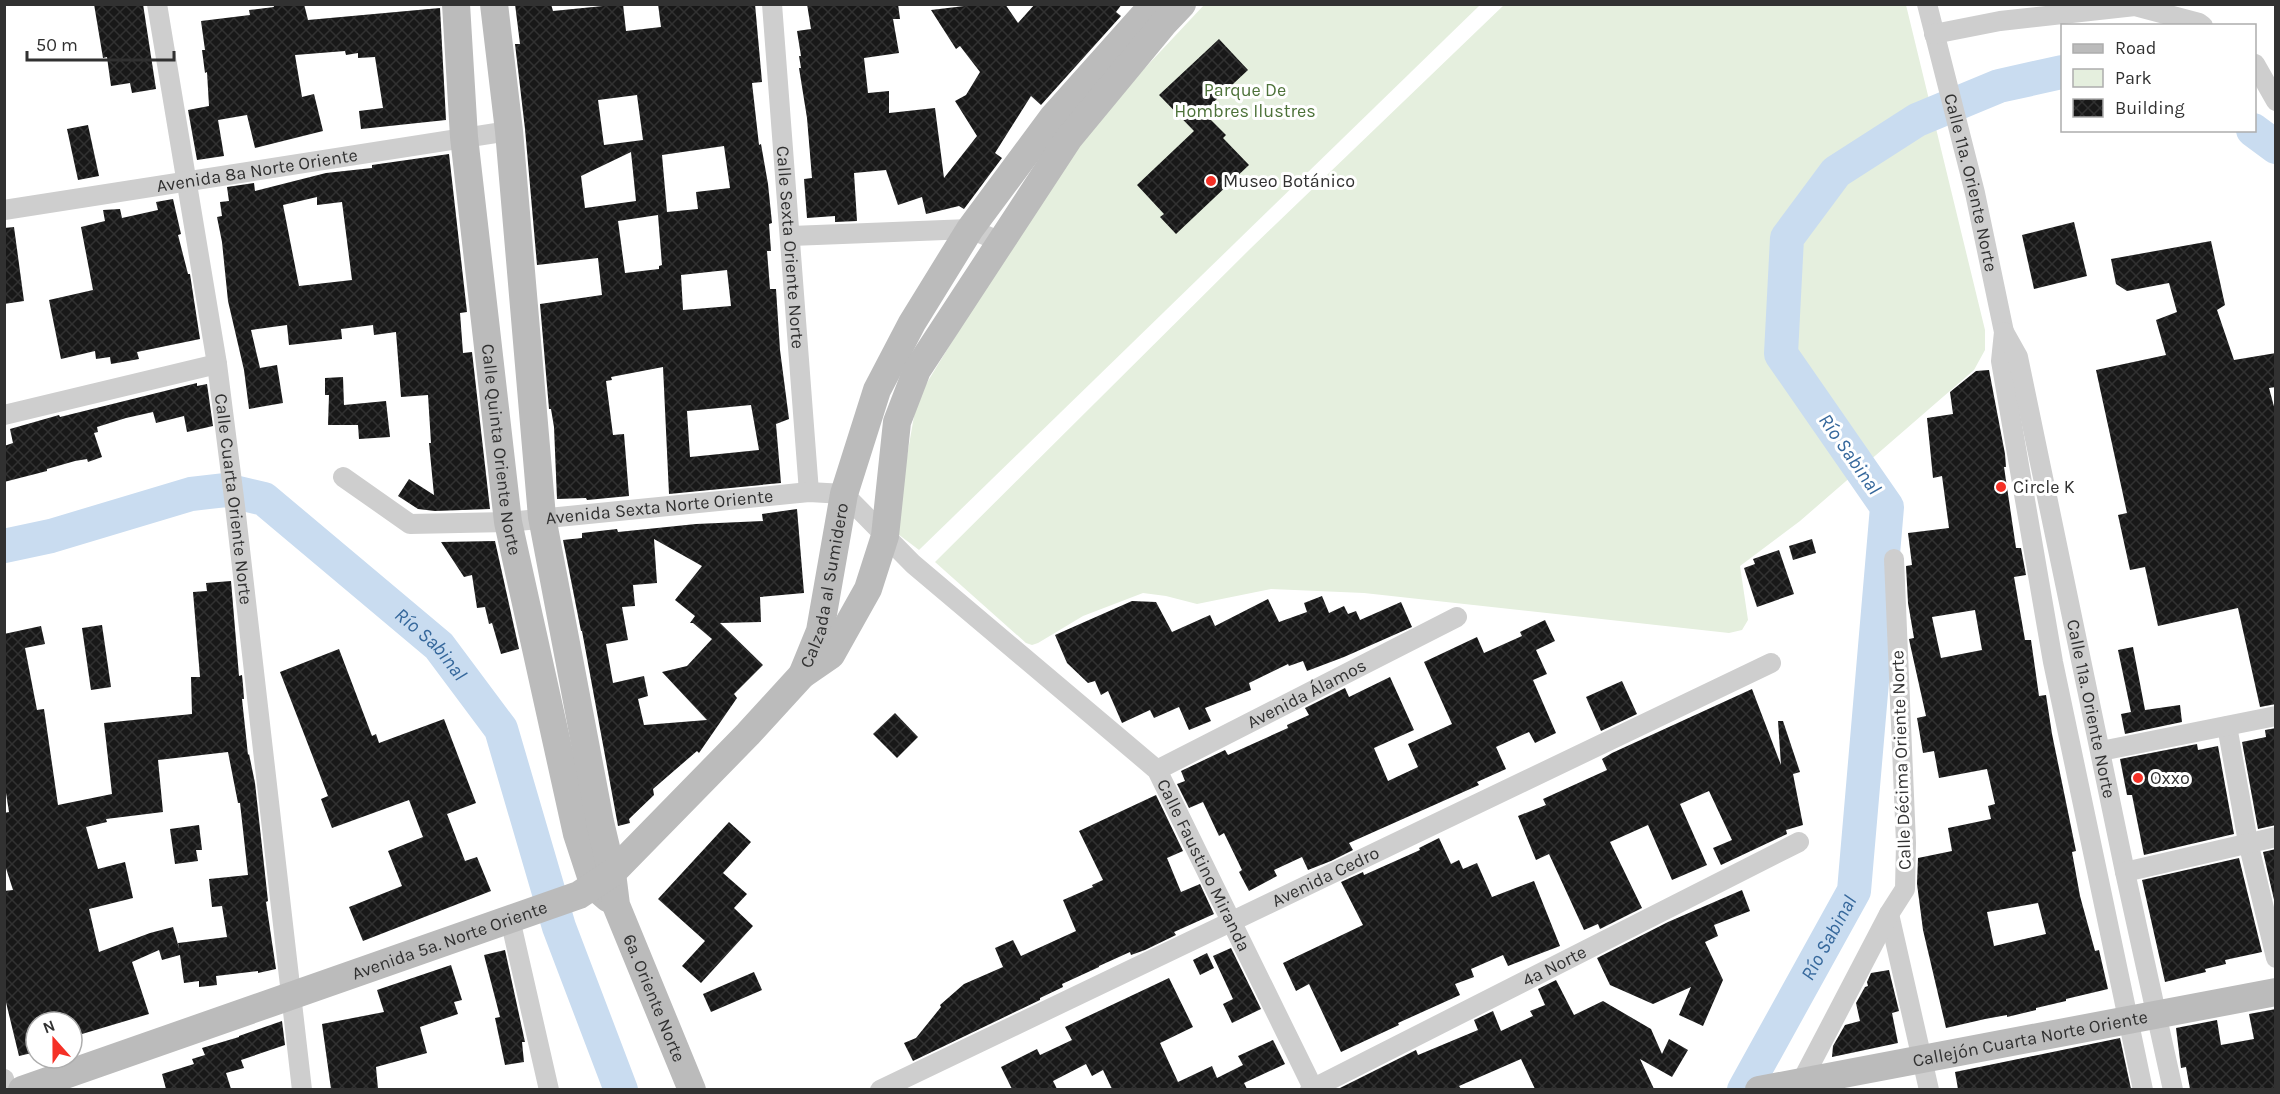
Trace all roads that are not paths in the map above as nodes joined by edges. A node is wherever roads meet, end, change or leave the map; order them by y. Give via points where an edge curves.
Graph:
1 (157, 4) edge
2 (456, 4) edge
3 (494, 4) edge
4 (772, 4) edge
5 (1154, 4) edge
6 (1182, 4) edge
7 (1927, 4) edge
8 (2202, 24) edge
9 (1935, 40) junction
10 (2256, 65) edge
11 (2256, 66) edge
12 (2276, 77) edge
13 (2276, 101) edge
14 (1061, 127) junction
15 (509, 131) junction
16 (464, 137) junction
17 (187, 180) junction
18 (4, 210) edge
19 (970, 230) junction
20 (791, 236) junction
21 (999, 241) junction
22 (2004, 332) junction
23 (217, 364) junction
24 (4, 414) edge
25 (344, 477) dead end
26 (809, 492) junction
27 (844, 494) junction
28 (542, 518) junction
29 (508, 522) junction
30 (885, 536) junction
31 (1894, 559) dead end
32 (1457, 617) dead end
33 (2080, 655) junction
34 (2053, 662) junction
35 (1771, 663) dead end
36 (802, 675) junction
37 (2276, 716) edge
38 (2227, 726) junction
39 (2100, 751) junction
40 (1157, 770) junction
41 (2276, 837) edge
42 (1799, 842) dead end
43 (2248, 842) junction
44 (2126, 872) junction
45 (595, 885) junction
46 (1889, 914) junction
47 (516, 917) junction
48 (1233, 922) junction
49 (2276, 958) edge
50 (2276, 992) edge
51 (292, 996) junction
52 (2157, 1014) junction
53 (2128, 1020) junction
54 (1922, 1059) junction
55 (4, 1079) edge
56 (1785, 1086) edge
57 (6, 1089) edge
58 (22, 1089) edge
59 (303, 1089) edge
60 (549, 1089) edge
61 (692, 1089) edge
62 (880, 1089) edge
63 (1313, 1089) edge
64 (1929, 1089) edge
65 (2143, 1089) edge
66 (2173, 1089) edge

1 - 17 street, Calle Cuarta Oriente Norte
2 - 16 street, Calle Quinta Oriente Norte
3 - 15 street, Calle Quinta Oriente Norte
4 - 20 street, Calle Sexta Oriente Norte
5 - 14 street
6 - 14 street
7 - 9 street, Calle 11a. Oriente Norte
8 - 9 street via 2135,6 2000,21
9 - 22 street, Calle 11a. Oriente Norte via 1975,193
10 - 12 street
11 - 13 street
14 - 19 street, Calzada al Sumidero
14 - 21 street, Calzada al Sumidero
15 - 16 street, Avenida 8a Norte Oriente
15 - 28 street, Calle Quinta Oriente Norte
16 - 17 street, Avenida 8a Norte Oriente
16 - 29 street, Calle Quinta Oriente Norte
17 - 18 street, Avenida 8a Norte Oriente
17 - 23 street, Calle Cuarta Oriente Norte
19 - 20 street
19 - 21 street
19 - 27 street, Calzada al Sumidero via 912,323 877,390
20 - 26 street, Calle Sexta Oriente Norte
21 - 30 street, Calzada al Sumidero via 917,369 897,422
22 - 33 street, Calle 11a. Oriente Norte via 2018,357
22 - 34 street, Calle 11a. Oriente Norte via 2001,361
23 - 24 street
23 - 51 street, Calle Cuarta Oriente Norte
25 - 29 street, Avenida Sexta Norte Oriente via 410,524
26 - 27 street, Avenida Sexta Norte Oriente
26 - 28 street, Avenida Sexta Norte Oriente
27 - 30 street, Calle Faustino Miranda
27 - 36 street, Calzada al Sumidero via 819,631
28 - 29 street, Avenida Sexta Norte Oriente
28 - 45 street, Calle Quinta Oriente Norte via 600,822
29 - 45 street, Calle Quinta Oriente Norte via 577,834
30 - 36 street, Calzada al Sumidero via 868,589 831,655
30 - 40 street, Calle Faustino Miranda
31 - 46 street, Calle Décima Oriente Norte via 1906,843 1905,889
32 - 40 street, Avenida Álamos
33 - 34 street
33 - 39 street, Calle 11a. Oriente Norte
34 - 53 street, Calle 11a. Oriente Norte
35 - 48 street, Avenida Cedro
36 - 45 street, Avenida 5a. Norte Oriente
37 - 38 street
38 - 39 street
38 - 43 street
39 - 44 street, Calle 11a. Oriente Norte
40 - 48 street, Calle Faustino Miranda
41 - 43 street
42 - 63 street, 4a Norte
43 - 44 street
43 - 49 street
44 - 52 street, Calle 11a. Oriente Norte
45 - 47 street, Avenida 5a. Norte Oriente
45 - 61 street, 6a. Oriente Norte via 616,905
46 - 54 street
46 - 56 street, Calle Décima Oriente Norte
47 - 51 street, Avenida 5a. Norte Oriente
47 - 60 street
48 - 62 street, Avenida Cedro
48 - 63 street, Calle Faustino Miranda
50 - 52 street, Callejón Cuarta Norte Oriente
51 - 58 street, Avenida 5a. Norte Oriente
51 - 59 street, Calle Cuarta Oriente Norte
52 - 53 street, Callejón Cuarta Norte Oriente
52 - 66 street, Calle 11a. Oriente Norte
53 - 54 street, Callejón Cuarta Norte Oriente
53 - 65 street, Calle 11a. Oriente Norte
54 - 56 street, Callejón Cuarta Norte Oriente
54 - 64 street
55 - 57 street

